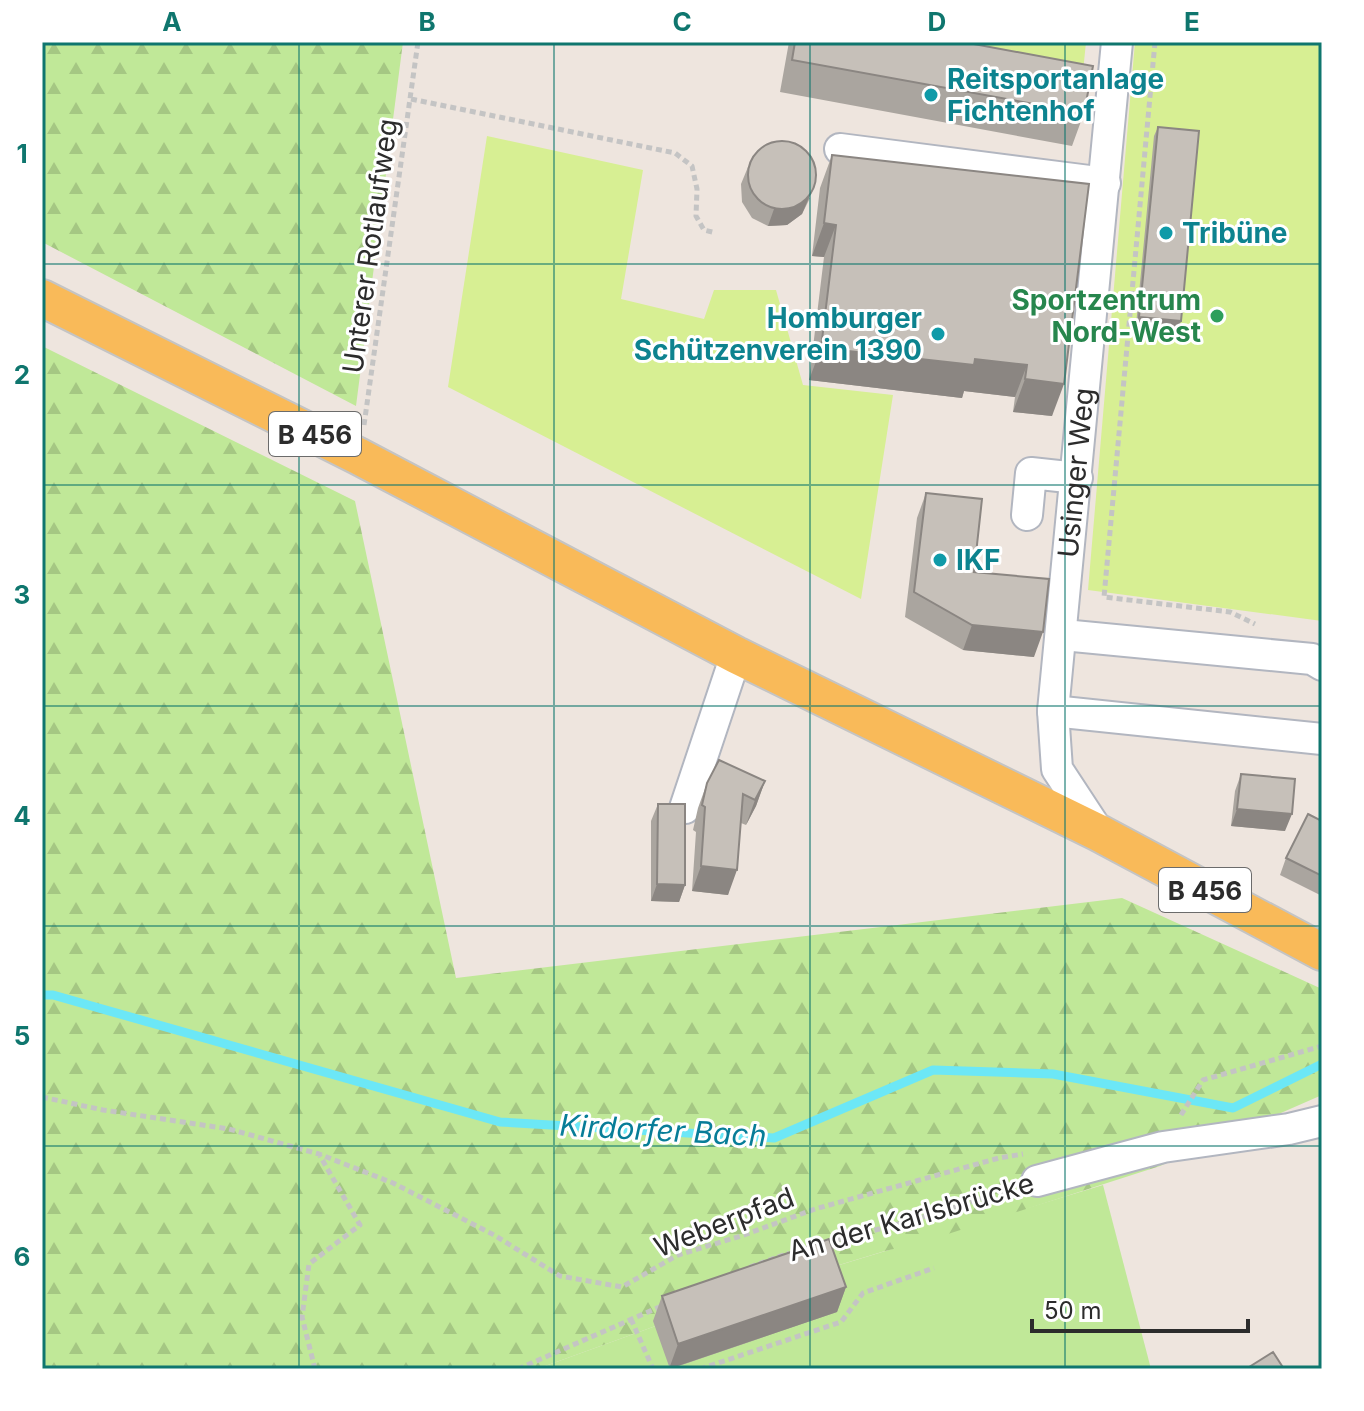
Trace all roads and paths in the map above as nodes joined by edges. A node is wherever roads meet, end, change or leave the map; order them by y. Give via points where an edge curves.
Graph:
1 (418, 42) edge
2 (1117, 42) edge
3 (1155, 42) edge
4 (411, 99) junction
5 (840, 149) dead end
6 (1105, 183) junction
7 (716, 233) dead end
8 (42, 298) edge
9 (358, 456) junction
10 (1077, 478) junction
11 (1027, 515) dead end
12 (1265, 630) dead end
13 (1063, 635) junction
14 (736, 655) junction
15 (1322, 665) edge
16 (1053, 711) junction
17 (1322, 739) edge
18 (685, 808) edge
19 (1099, 833) junction
20 (1322, 952) edge
21 (1322, 1046) edge
22 (42, 1097) edge
23 (1178, 1118) dead end
24 (1322, 1121) edge
25 (319, 1154) junction
26 (1032, 1167) junction
27 (813, 1247) edge
28 (798, 1251) edge
29 (934, 1268) dead end
30 (741, 1271) edge
31 (672, 1301) edge
32 (631, 1319) junction
33 (315, 1369) edge
34 (518, 1369) edge
35 (653, 1369) edge
36 (700, 1369) edge

1 - 4 path, Unterer Rotlaufweg
2 - 6 street, Usinger Weg
3 - 12 path via 1104,597 1230,612
4 - 7 path via 675,153 692,166 696,216 704,230
4 - 9 path, Unterer Rotlaufweg
5 - 6 street
6 - 10 street, Usinger Weg
8 - 9 main road, B 456
9 - 14 main road, B 456
10 - 11 street via 1031,473
10 - 13 street, Usinger Weg
13 - 15 street via 1312,659
13 - 16 street, Usinger Weg
14 - 18 street
14 - 19 main road, B 456
16 - 17 street
16 - 19 street, Usinger Weg via 1057,769
19 - 20 main road, B 456
21 - 23 path via 1203,1080
22 - 25 path, Weberpfad via 229,1129
24 - 26 street, An der Karlsbrücke
25 - 26 path, Weberpfad via 393,1183 560,1276 622,1287 678,1255 815,1209 999,1158
25 - 33 path via 360,1225 309,1264 302,1317
26 - 27 path, An der Karlsbrücke via 917,1219
28 - 30 path, An der Karlsbrücke
29 - 36 path via 863,1293 841,1322
31 - 32 path
32 - 34 path
32 - 35 path

